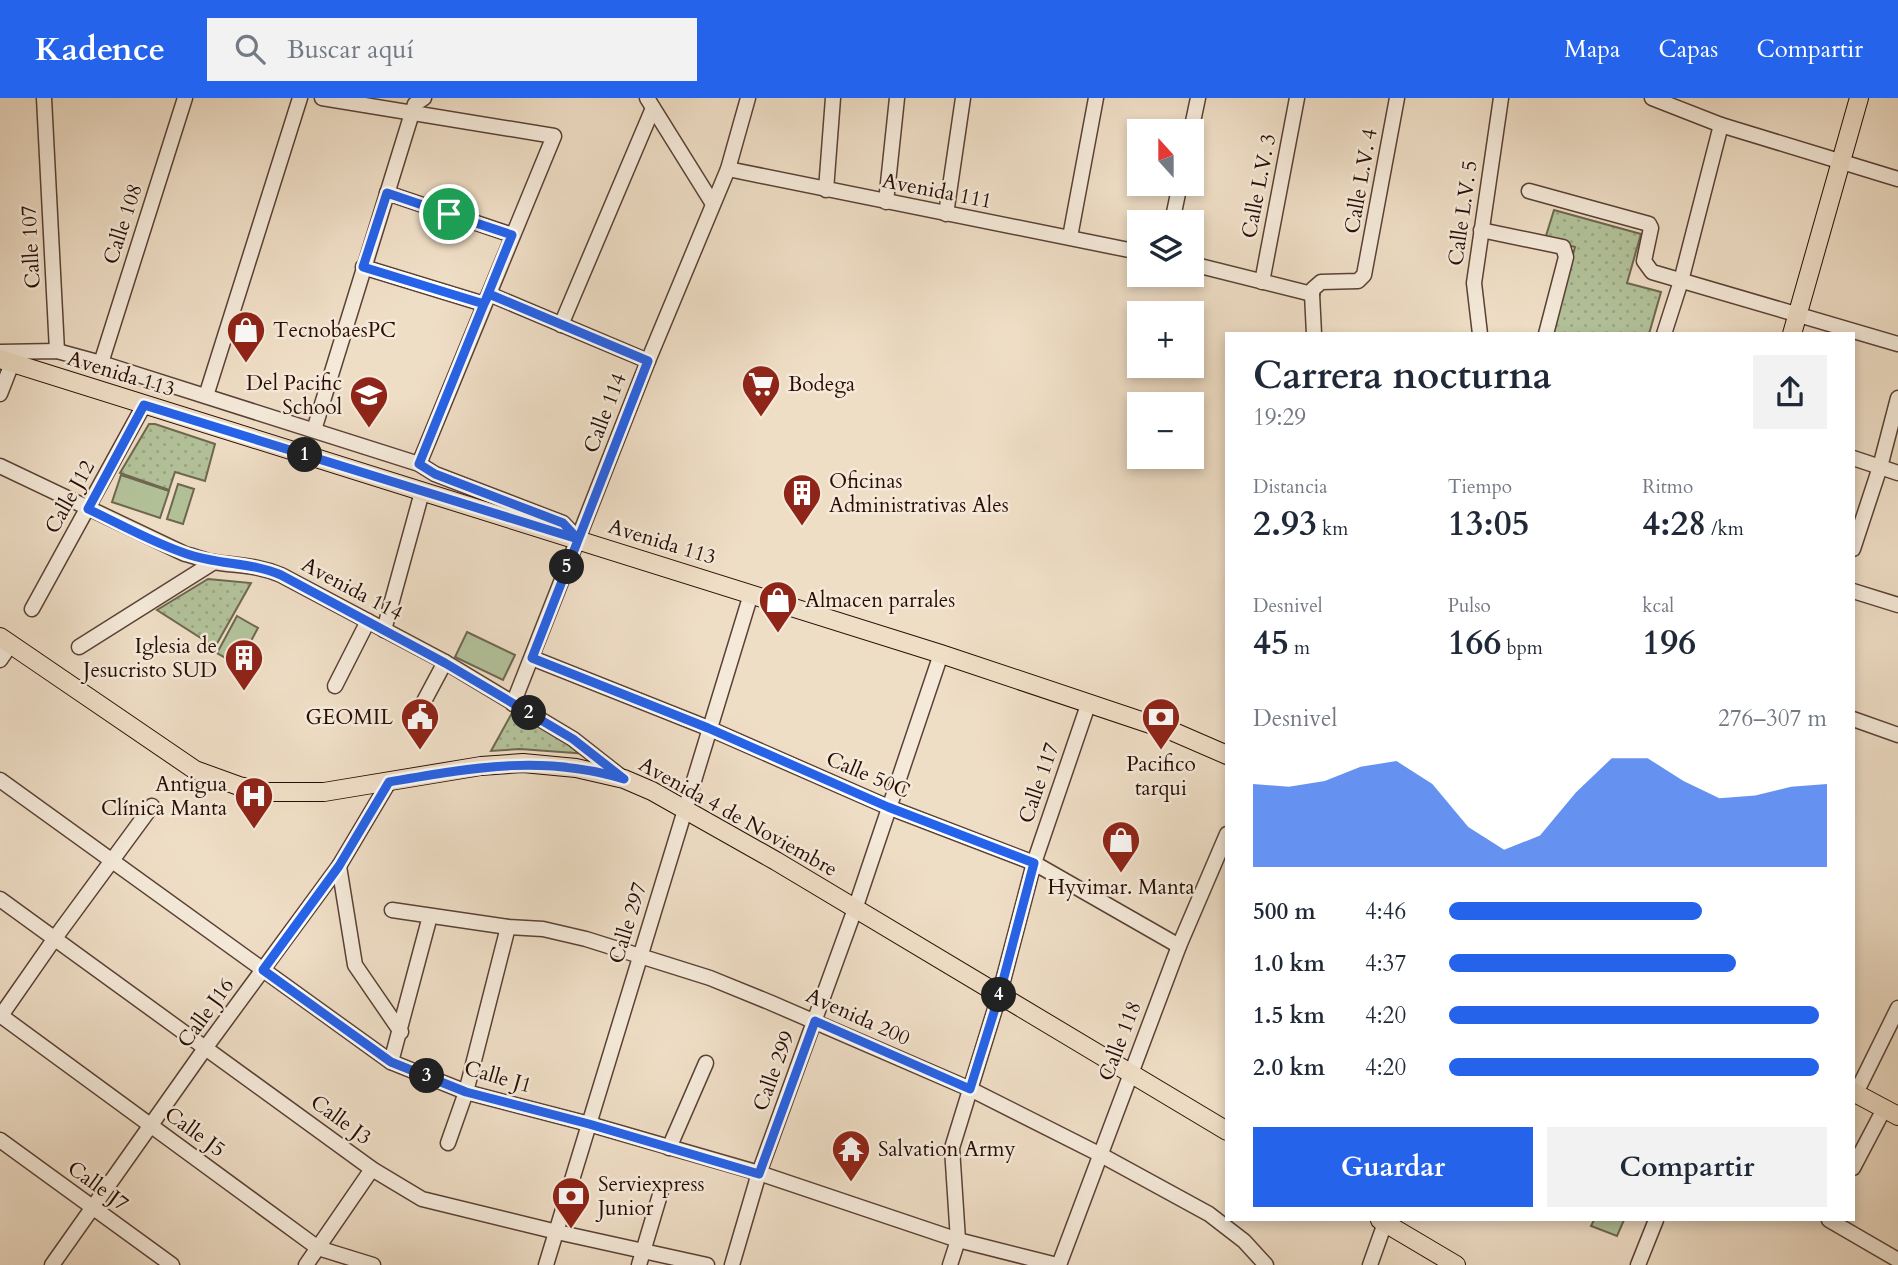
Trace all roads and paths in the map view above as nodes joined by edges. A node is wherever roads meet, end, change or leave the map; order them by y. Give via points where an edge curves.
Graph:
1 (44, 98) edge
2 (185, 98) edge
3 (300, 98) edge
4 (322, 98) edge
5 (424, 98) edge
6 (748, 98) edge
7 (833, 98) edge
8 (897, 98) edge
9 (963, 98) edge
10 (1096, 98) edge
11 (1198, 98) edge
12 (1297, 98) edge
13 (1397, 98) edge
14 (1501, 98) edge
15 (1652, 98) edge
16 (1859, 98) edge
17 (650, 103) edge
18 (412, 113) junction
19 (1194, 119) edge
20 (1721, 125) junction
21 (1842, 161) junction
22 (728, 169) junction
23 (1898, 179) edge
24 (826, 190) junction
25 (1530, 191) dead end
26 (387, 193) junction
27 (886, 202) junction
28 (713, 204) junction
29 (946, 214) junction
30 (1481, 230) junction
31 (512, 235) junction
32 (1070, 237) junction
33 (1127, 249) edge
34 (363, 267) junction
35 (1204, 267) edge
36 (1681, 281) junction
37 (1262, 282) junction
38 (1312, 294) junction
39 (487, 299) junction
40 (1797, 316) junction
41 (561, 325) junction
42 (1314, 332) edge
43 (1480, 332) edge
44 (1547, 332) edge
45 (1665, 332) edge
46 (1793, 332) edge
47 (1855, 332) edge
48 (1855, 332) edge
49 (1898, 344) edge
50 (58, 351) junction
51 (7, 356) edge
52 (648, 361) junction
53 (101, 363) junction
54 (0, 394) edge
55 (206, 396) junction
56 (1898, 398) edge
57 (144, 405) junction
58 (314, 430) junction
59 (1855, 459) edge
60 (419, 464) junction
61 (0, 466) edge
62 (1880, 467) junction
63 (1898, 473) edge
64 (422, 492) junction
65 (88, 509) junction
66 (578, 539) junction
67 (1855, 543) edge
68 (214, 562) junction
69 (1855, 592) edge
70 (751, 594) junction
71 (1898, 605) edge
72 (32, 609) dead end
73 (368, 621) junction
74 (384, 630) junction
75 (6, 641) edge
76 (79, 647) dead end
77 (941, 654) junction
78 (532, 658) junction
79 (0, 660) edge
80 (445, 663) junction
81 (335, 686) dead end
82 (513, 704) junction
83 (1088, 705) junction
84 (414, 720) dead end
85 (1855, 720) edge
86 (708, 728) junction
87 (1898, 735) edge
88 (1225, 754) edge
89 (624, 779) junction
90 (0, 780) edge
91 (389, 782) junction
92 (152, 807) dead end
93 (888, 807) junction
94 (684, 810) junction
95 (1225, 840) edge
96 (112, 861) junction
97 (1034, 863) junction
98 (339, 866) junction
99 (0, 899) edge
100 (855, 909) junction
101 (392, 910) dead end
102 (430, 916) junction
103 (508, 927) junction
104 (55, 938) junction
105 (1179, 946) junction
106 (640, 954) junction
107 (263, 970) junction
108 (999, 996) junction
109 (1898, 1008) edge
110 (0, 1016) edge
111 (815, 1021) junction
112 (401, 1032) junction
113 (206, 1047) junction
114 (391, 1062) junction
115 (706, 1063) dead end
116 (1130, 1074) junction
117 (970, 1089) junction
118 (466, 1092) junction
119 (1855, 1093) edge
120 (1891, 1113) edge
121 (589, 1124) junction
122 (150, 1125) junction
123 (1225, 1130) edge
124 (0, 1140) edge
125 (448, 1143) dead end
126 (669, 1148) junction
127 (1101, 1155) junction
128 (1855, 1165) edge
129 (372, 1169) junction
130 (759, 1174) junction
131 (662, 1188) dead end
132 (93, 1208) junction
133 (1384, 1221) edge
134 (1656, 1221) edge
135 (1831, 1221) edge
136 (556, 1232) junction
137 (958, 1240) junction
138 (318, 1248) junction
139 (643, 1250) junction
140 (1898, 1260) edge
141 (52, 1265) edge
142 (172, 1265) edge
143 (306, 1265) edge
144 (373, 1265) edge
145 (546, 1265) edge
146 (639, 1265) edge
147 (707, 1265) edge
148 (732, 1265) edge
149 (950, 1265) edge
150 (1058, 1265) edge
151 (1266, 1265) edge
152 (1370, 1265) edge
153 (1456, 1265) edge
154 (1638, 1265) edge

1 - 50 street, Calle 107
2 - 53 street, Calle 108
3 - 55 street
4 - 18 street
5 - 18 street
6 - 22 street, Calle 114
7 - 24 street
8 - 27 street
9 - 29 street
10 - 32 street
11 - 19 street
12 - 37 street, Calle L.V. 3
13 - 38 street, Calle L.V. 4 via 1366,272 1357,281 1321,282
14 - 30 street, Calle L.V. 5
15 - 20 street
16 - 21 main road
17 - 28 street
17 - 41 street
18 - 26 street
18 - 31 street via 554,136
20 - 21 street
20 - 36 street
21 - 23 street
21 - 40 main road
22 - 24 street, Avenida 111
22 - 28 street, Calle 114
24 - 27 street, Avenida 111
25 - 36 street via 1649,224 1647,268
26 - 31 street
26 - 34 street
27 - 29 street, Avenida 111
28 - 52 street, Calle 114
29 - 32 street, Avenida 111
30 - 43 street, Calle L.V. 5 via 1474,283
30 - 44 street via 1563,247 1566,257
31 - 39 street
32 - 33 street, Avenida 111
34 - 39 street
34 - 58 street
35 - 37 street
36 - 40 street
36 - 45 street
37 - 38 street
38 - 42 street
39 - 41 street
39 - 60 street
40 - 46 main road
40 - 48 street
41 - 52 street
47 - 49 street
50 - 51 street
50 - 53 street
51 - 54 street
51 - 57 main road, Avenida 113
52 - 66 street, Calle 114
53 - 55 street
55 - 58 street
56 - 62 street
57 - 64 main road, Avenida 113
57 - 65 street, Calle J12
58 - 60 street
59 - 62 street
60 - 66 street via 563,523
61 - 65 street, Avenida 114
62 - 63 street
62 - 67 street
64 - 66 main road, Avenida 113
64 - 74 street
65 - 68 street, Avenida 114 via 185,554
65 - 72 street, Calle J12
66 - 70 main road, Avenida 113
66 - 78 street, Calle 114
68 - 73 street, Avenida 114 via 265,568
68 - 76 street
69 - 71 street
70 - 77 main road, Avenida 113
70 - 86 street, Calle 297
73 - 74 street, Avenida 114
73 - 81 street
74 - 80 street, Avenida 114
75 - 79 street
75 - 91 main road, Avenida 4 de Noviembre via 195,770 215,779 296,794
77 - 83 main road, Avenida 113
77 - 93 street, Calle 299
78 - 82 street, Calle 114
78 - 86 street, Calle 50C
80 - 82 street, Avenida 114
80 - 84 street
82 - 89 street, Avenida 114 via 573,739
83 - 88 main road, Avenida 113 via 1174,732
83 - 97 street, Calle 117
85 - 87 street
86 - 93 street, Calle 50C
86 - 94 street, Calle 297
89 - 91 main road, Avenida 4 de Noviembre via 576,768 523,764 481,766
89 - 94 main road, Avenida 4 de Noviembre
90 - 96 street, Calle J1
91 - 98 street, Calle J16
92 - 96 street
93 - 97 street, Calle 50C
93 - 100 street, Calle 299
94 - 100 main road, Avenida 4 de Noviembre
94 - 106 street, Calle 297
95 - 105 street, Calle 118
96 - 104 street
96 - 107 street, Calle J1
97 - 105 street, Calle 50C
97 - 108 street, Calle 117
98 - 107 street, Calle J16
98 - 112 street via 355,965
99 - 104 street, Calle J3
100 - 108 main road, Avenida 4 de Noviembre
100 - 111 street, Calle 299
101 - 102 street, Avenida 200
102 - 103 street, Avenida 200
102 - 112 street
103 - 106 street, Avenida 200 via 543,929
103 - 118 street
104 - 110 street
104 - 113 street, Calle J3
105 - 116 street, Calle 118
106 - 111 street, Avenida 200
106 - 121 street, Calle 297
107 - 113 street, Calle J16
107 - 114 street, Calle J1
108 - 116 main road, Avenida 4 de Noviembre
108 - 117 street, Calle 117
109 - 119 street
110 - 122 street, Calle J5
111 - 117 street, Avenida 200
111 - 130 street, Calle 299
112 - 114 street
113 - 122 street, Calle J16
113 - 129 street, Calle J3
114 - 118 street, Calle J1
115 - 126 street
116 - 123 main road, Avenida 4 de Noviembre
116 - 127 street, Calle 118
117 - 127 street, Avenida 200
117 - 137 street, Calle 117 via 952,1148
118 - 121 street, Calle J1
118 - 125 street
119 - 120 main road
120 - 128 street
121 - 126 street, Calle J1
121 - 136 street, Calle 297
122 - 132 street, Calle J16
122 - 138 street, Calle J5
124 - 132 street, Calle J7
126 - 130 street, Calle J1
127 - 150 street, Calle 118
127 - 151 street, Avenida 200 via 1209,1214
129 - 136 street, Calle J3 via 422,1199
129 - 138 street
130 - 137 street, Calle J1
130 - 148 street, Calle 299
131 - 139 street
132 - 141 street, Calle J16
132 - 142 street, Calle J7
133 - 152 street
133 - 153 main road
134 - 154 street
135 - 140 street
136 - 139 street, Calle J3
136 - 145 street, Calle 297
137 - 149 street
137 - 150 street, Calle J1
138 - 143 street
138 - 144 street, Calle J5
139 - 146 street
139 - 147 street, Calle J3

